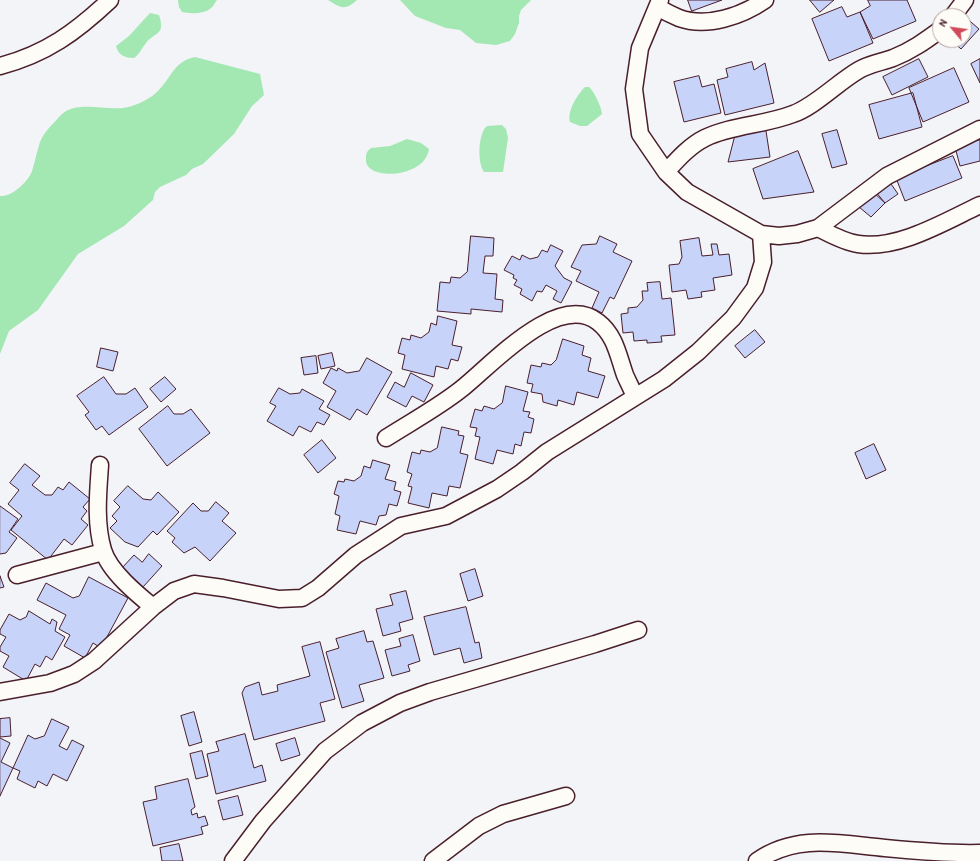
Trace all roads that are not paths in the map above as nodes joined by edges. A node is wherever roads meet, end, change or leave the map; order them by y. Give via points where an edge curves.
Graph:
1 (110, 0) edge
2 (765, 0) edge
3 (658, 4) edge
4 (932, 36) edge
5 (0, 66) edge
6 (980, 129) edge
7 (666, 172) junction
8 (980, 205) edge
9 (818, 228) junction
10 (761, 234) junction
11 (635, 396) junction
12 (386, 438) dead end
13 (100, 465) dead end
14 (103, 552) junction
15 (18, 575) dead end
16 (153, 607) junction
17 (638, 630) dead end
18 (0, 692) edge
19 (566, 796) dead end
20 (980, 853) edge
21 (240, 858) edge
22 (433, 861) edge
23 (757, 861) edge

1 - 5 street via 62,40 24,60
2 - 3 street via 736,15 710,22 681,18
3 - 7 street via 640,48 634,89 640,134
4 - 7 street via 895,57 860,69 794,114 705,138 684,153
6 - 9 street via 886,176
7 - 10 street via 688,192
8 - 9 street via 919,234 873,245 844,240
9 - 10 street via 779,236
10 - 11 street via 763,262 754,288 733,318 698,352 664,379
11 - 12 street via 609,332 597,321 585,316 572,315 543,324 504,351 461,389
11 - 16 street via 469,505 446,516 401,526 356,555 318,588 302,598 279,599 194,584 174,591
13 - 14 street via 98,500
14 - 15 street
14 - 16 street via 118,574
16 - 18 street via 94,661 74,674 50,683
17 - 21 street via 430,692 400,703 362,723 325,751
19 - 22 street via 503,814 479,826
20 - 23 street via 960,854 826,841 791,845

